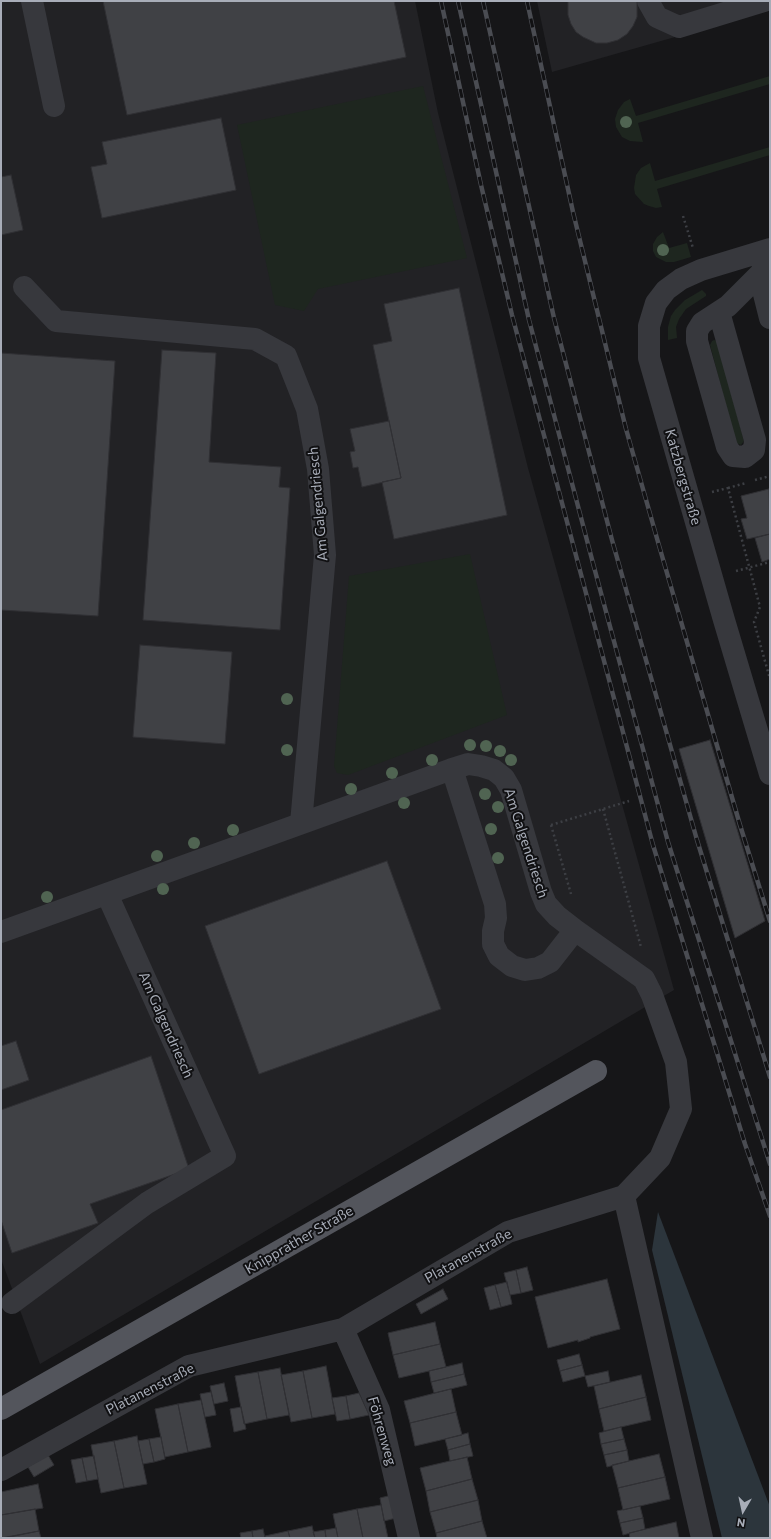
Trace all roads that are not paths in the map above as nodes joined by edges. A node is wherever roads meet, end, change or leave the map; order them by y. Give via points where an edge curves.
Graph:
1 (32, 1) edge
2 (648, 1) edge
3 (764, 1) edge
4 (54, 106) dead end
5 (770, 249) edge
6 (765, 264) edge
7 (24, 287) dead end
8 (719, 312) junction
9 (770, 318) edge
10 (452, 769) junction
11 (770, 774) edge
12 (301, 823) junction
13 (107, 894) junction
14 (575, 930) junction
15 (1, 932) edge
16 (596, 1071) dead end
17 (624, 1196) junction
18 (12, 1303) dead end
19 (343, 1328) junction
20 (1, 1409) edge
21 (1, 1470) edge
22 (409, 1538) edge
23 (702, 1538) edge

1 - 4 street
2 - 3 street via 657,17 679,26
5 - 11 street, Katzbergstraße via 701,270 681,279 666,290 652,313 649,326 649,358
6 - 8 street via 728,306
6 - 9 street via 762,290
7 - 12 street, Am Galgendriesch via 56,321 255,339 286,356 307,409 318,469 325,555
8 - 8 street via 702,323 697,331 697,341 727,447 733,456 745,457 754,450 755,440
10 - 12 street, Am Galgendriesch
10 - 14 street, Am Galgendriesch via 468,764 481,766 494,770 504,778 511,790 546,904
10 - 14 street via 495,904 496,918 493,931 494,944 499,956 512,966 524,970 538,968 550,962
12 - 13 street, Am Galgendriesch
13 - 15 street, Am Galgendriesch
13 - 18 street, Am Galgendriesch via 225,1156 147,1203
14 - 17 street, Am Galgendriesch via 644,979 676,1062 681,1110 660,1158
16 - 20 main road, Knipprather Straße
17 - 19 street, Platanenstraße via 508,1232
17 - 23 street
19 - 21 street, Platanenstraße via 188,1366
19 - 22 street, Föhrenweg via 379,1410

